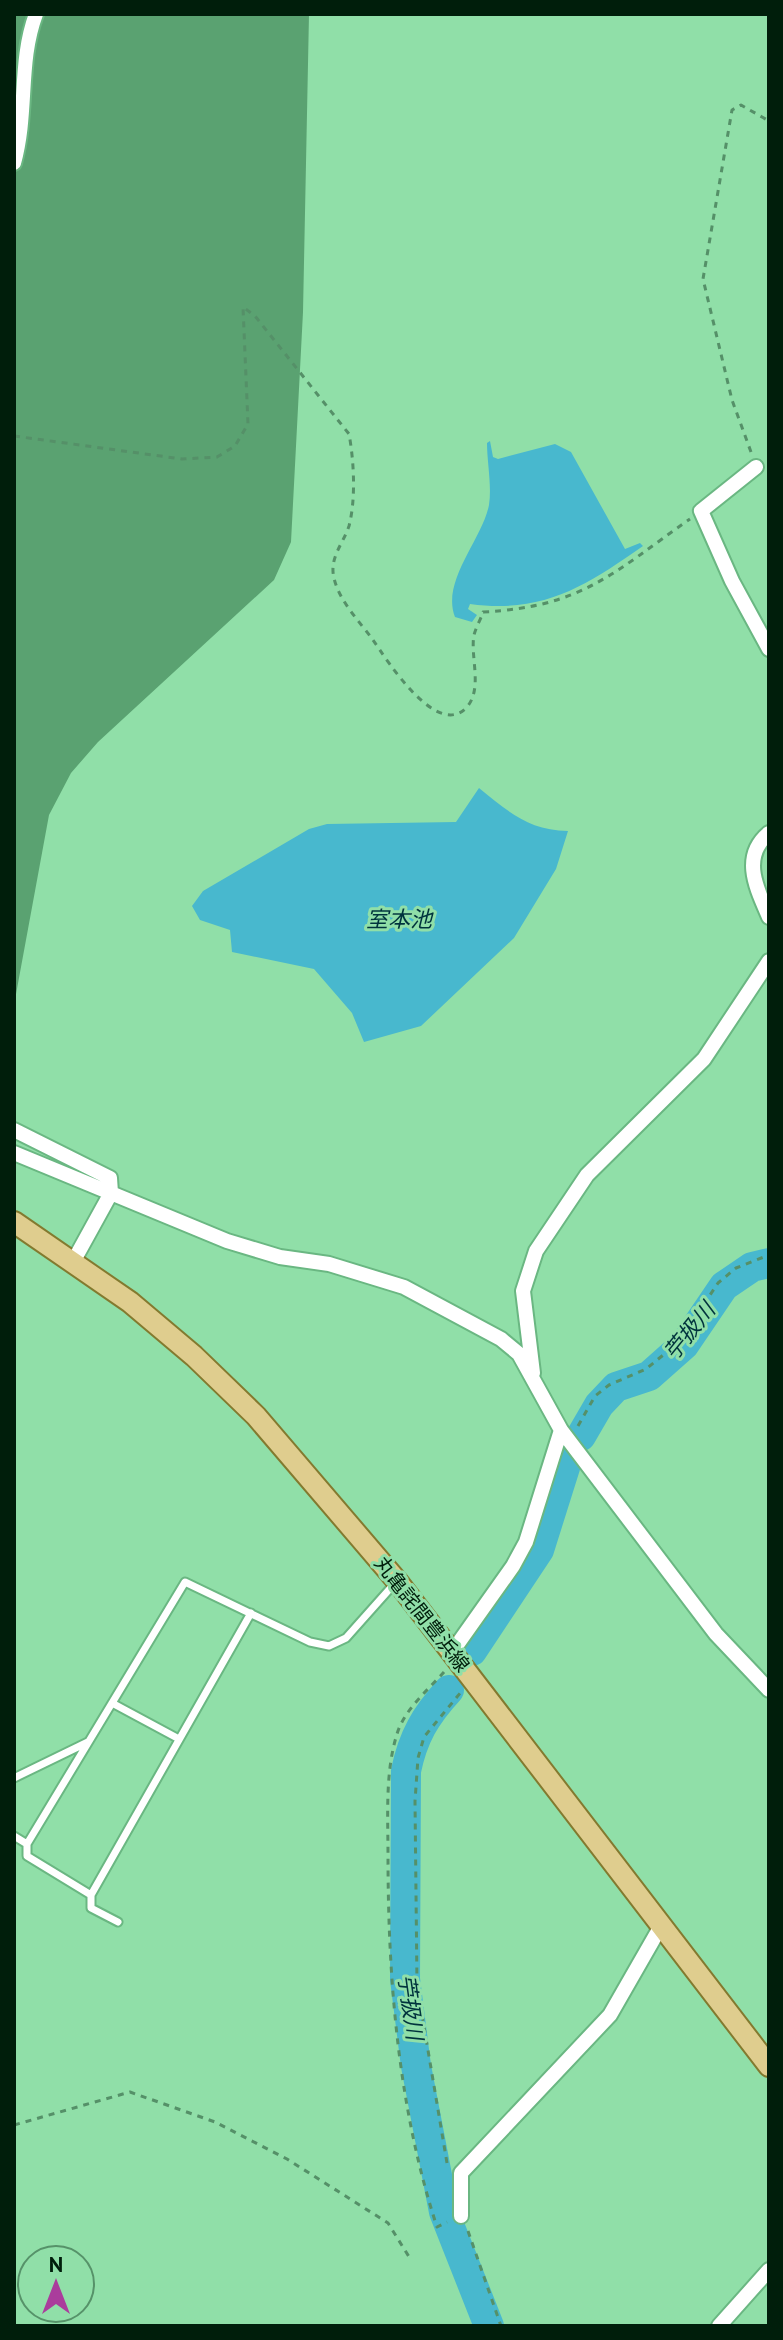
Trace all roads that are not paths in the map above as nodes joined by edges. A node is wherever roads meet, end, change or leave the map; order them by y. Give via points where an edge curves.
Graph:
1 (36, 14) edge
2 (14, 163) edge
3 (756, 467) road end
4 (769, 649) edge
5 (769, 833) edge
6 (769, 917) edge
7 (769, 961) edge
8 (14, 1130) edge
9 (14, 1153) edge
10 (111, 1193) junction
11 (14, 1222) edge
12 (73, 1262) junction
13 (534, 1381) junction
14 (566, 1435) junction
15 (397, 1581) junction
16 (251, 1613) junction
17 (449, 1661) junction
18 (769, 1690) edge
19 (112, 1703) junction
20 (179, 1739) junction
21 (88, 1742) junction
22 (14, 1778) edge
23 (14, 1836) edge
24 (27, 1844) junction
25 (91, 1895) junction
26 (118, 1922) dead end
27 (661, 1926) junction
28 (769, 2066) edge
29 (461, 2216) road end
30 (769, 2270) edge
31 (719, 2326) edge

1 - 2 street via 25,42 24,108
3 - 4 street via 701,511
5 - 6 street via 752,863
7 - 13 street via 704,1059 587,1175 536,1251 523,1291
8 - 10 street via 110,1178
9 - 10 street
10 - 12 street
10 - 13 street via 227,1241 404,1287 501,1339 519,1354
11 - 12 main road, 丸亀詫間豊浜線
12 - 15 main road, 丸亀詫間豊浜線 via 130,1302 256,1416
13 - 14 street
14 - 17 street via 526,1542
14 - 18 street via 716,1634
15 - 16 lane via 346,1638 329,1646
15 - 17 main road, 丸亀詫間豊浜線
16 - 19 lane via 185,1582
16 - 20 lane
17 - 27 main road, 丸亀詫間豊浜線
19 - 20 lane
19 - 21 lane
20 - 25 lane
21 - 22 lane
21 - 24 lane
23 - 24 lane
24 - 25 lane via 27,1856
25 - 26 lane via 91,1908
27 - 28 main road, 丸亀詫間豊浜線
27 - 29 street via 610,2015 461,2173
30 - 31 street

